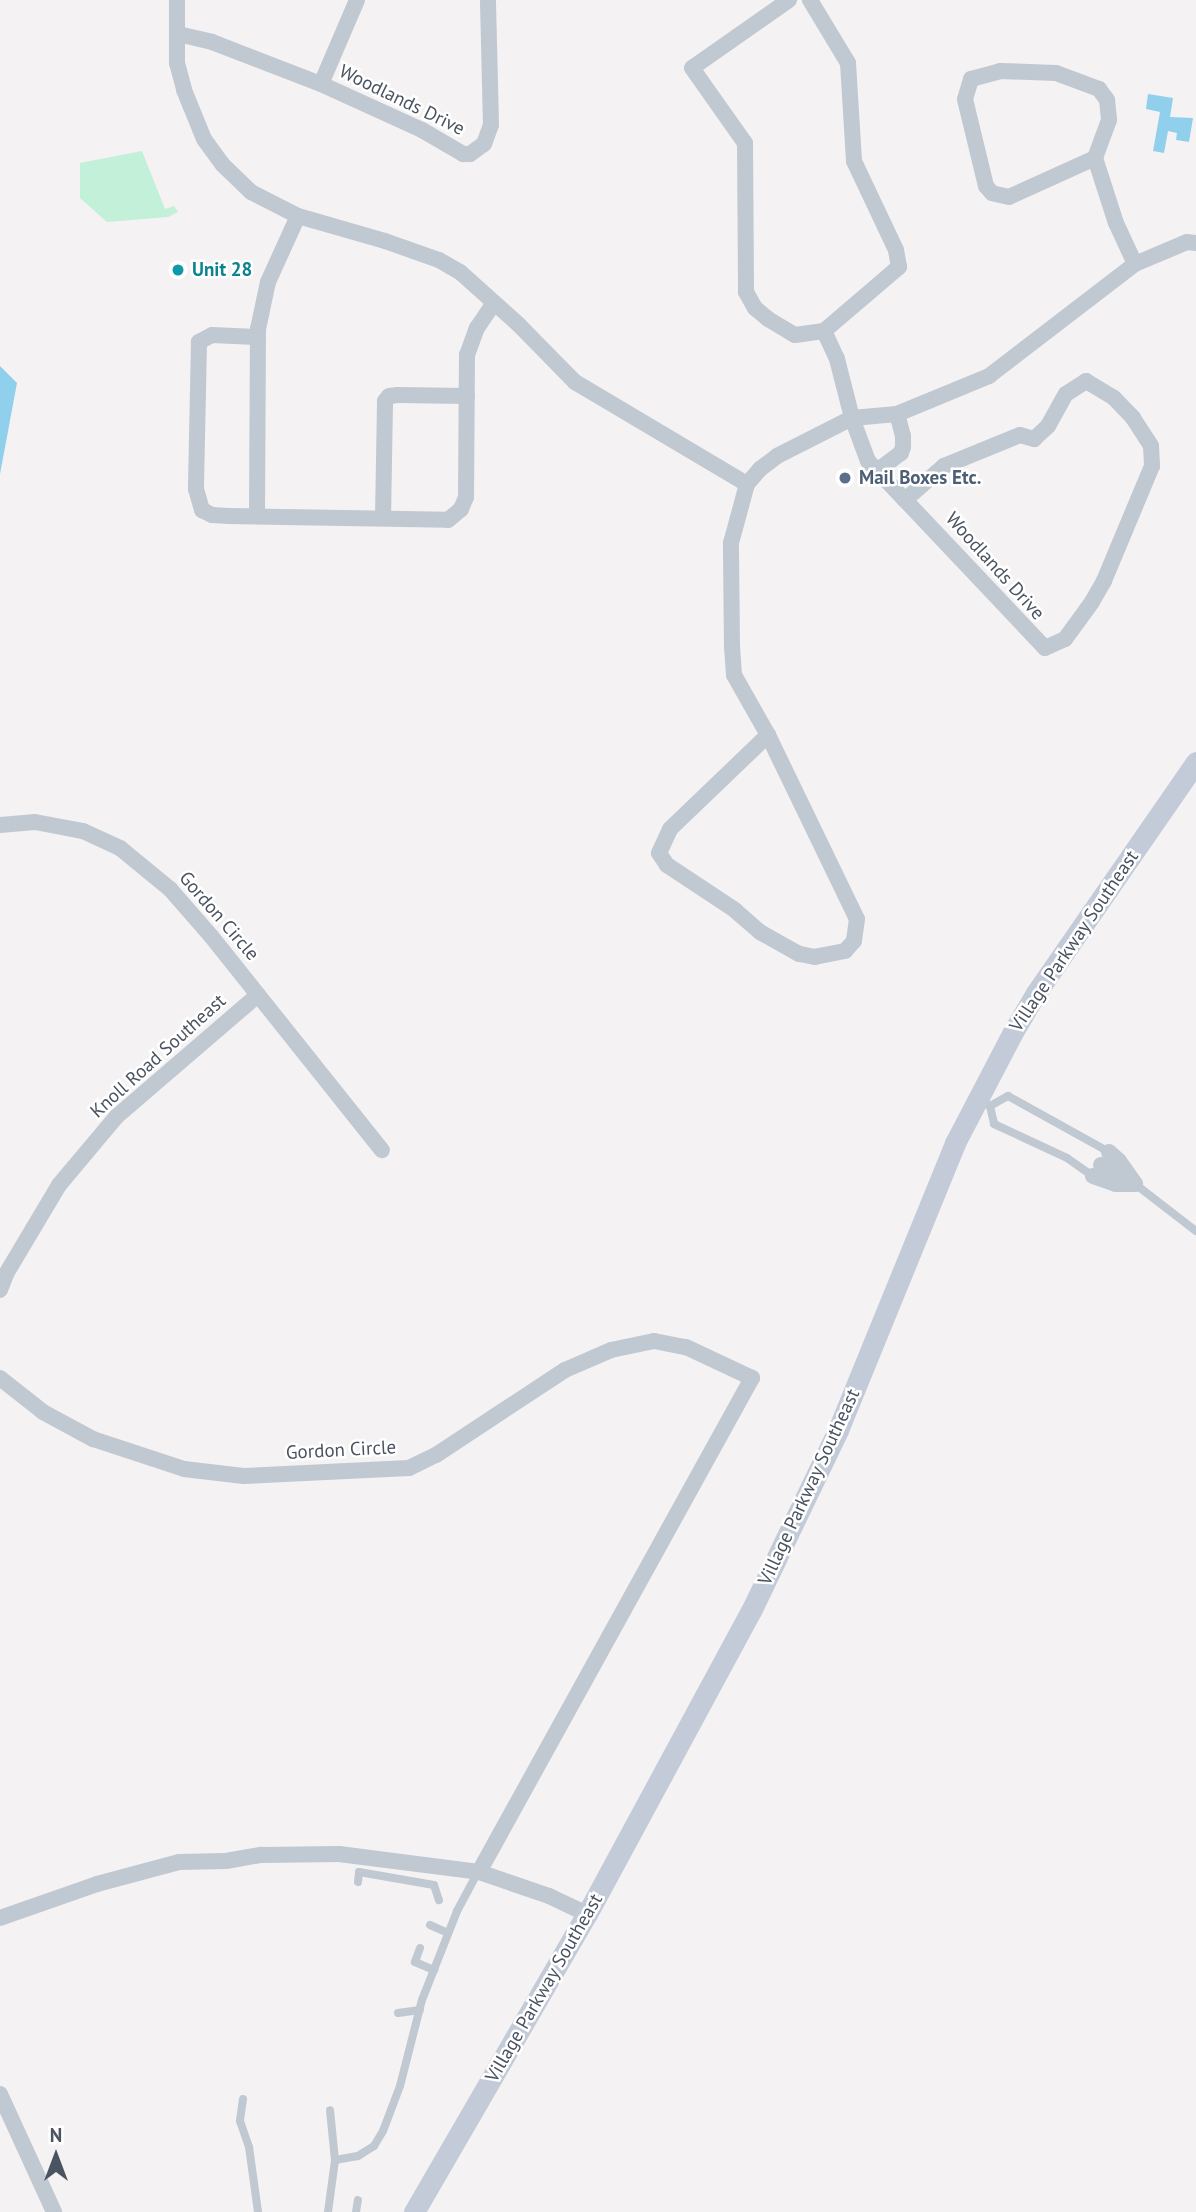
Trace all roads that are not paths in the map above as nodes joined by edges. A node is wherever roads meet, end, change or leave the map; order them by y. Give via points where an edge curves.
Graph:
1 (177, 0) edge
2 (357, 0) edge
3 (488, 0) edge
4 (789, 0) edge
5 (810, 0) edge
6 (178, 34) junction
7 (321, 84) junction
8 (1095, 158) junction
9 (298, 216) junction
10 (1196, 243) edge
11 (1135, 264) junction
12 (494, 304) junction
13 (824, 331) junction
14 (257, 337) junction
15 (467, 396) junction
16 (897, 414) junction
17 (852, 418) junction
18 (877, 471) junction
19 (747, 484) junction
20 (905, 500) junction
21 (257, 515) junction
22 (383, 518) junction
23 (768, 735) junction
24 (1196, 761) edge
25 (0, 825) edge
26 (258, 995) junction
27 (984, 1102) junction
28 (382, 1150) dead end
29 (1101, 1164) junction
30 (1135, 1184) junction
31 (1196, 1231) edge
32 (0, 1290) edge
33 (0, 1378) edge
34 (479, 1872) junction
35 (358, 1882) dead end
36 (439, 1900) dead end
37 (587, 1914) junction
38 (0, 1919) edge
39 (430, 1925) dead end
40 (448, 1933) junction
41 (420, 1948) dead end
42 (434, 1970) junction
43 (420, 2010) junction
44 (398, 2012) dead end
45 (0, 2095) edge
46 (243, 2099) dead end
47 (330, 2110) dead end
48 (335, 2160) junction
49 (358, 2200) dead end
50 (328, 2209) edge
51 (54, 2212) edge
52 (258, 2212) edge
53 (337, 2212) edge
54 (356, 2212) edge
55 (414, 2212) edge

1 - 6 street
2 - 7 street, Woodlands Drive
3 - 7 street, Woodlands Drive via 491,125 484,144 470,154 456,152 422,130
4 - 13 street via 692,68 745,143 746,292 750,300 768,320 795,335
5 - 13 street via 848,63 854,161 900,261 895,274 862,296
6 - 7 street, Woodlands Drive via 212,42
6 - 9 street via 177,63 204,139 251,192
8 - 8 street via 1009,197 992,193 986,186 965,99 971,79 1000,71 1056,73 1099,89 1107,100 1110,120
8 - 11 street
9 - 12 street via 439,260 460,272
9 - 14 street via 268,282
10 - 11 street via 1187,242
11 - 16 street via 989,376
12 - 15 street via 477,328 467,355
12 - 19 street via 575,382
13 - 17 street, Woodlands Drive via 837,359
14 - 21 street
14 - 21 street via 212,335 199,342 196,489 202,510 212,515
15 - 22 street via 466,497 461,509 448,520
15 - 22 street via 398,395 385,401
16 - 17 street
16 - 18 street via 903,436 901,453
17 - 18 street, Woodlands Drive via 868,461
17 - 19 street via 777,456
18 - 20 street, Woodlands Drive
19 - 23 street via 731,543 734,675
20 - 20 street, Woodlands Drive via 1038,644 1051,648 1065,639 1104,581 1148,478 1153,454 1133,418 1114,398 1086,381 1066,394 1048,426 1034,439 1020,435 944,466
21 - 22 street
23 - 23 street via 857,919 854,941 845,951 815,957 799,954 760,932 667,865 659,853 670,829
24 - 27 street, Village Parkway Southeast via 1036,993
25 - 26 street, Gordon Circle via 35,822 83,831 120,848 170,889
26 - 28 street, Gordon Circle
26 - 32 street, Knoll Road Southeast via 116,1117 58,1185
27 - 29 lane via 993,1124 1067,1158
27 - 29 lane via 1008,1096
27 - 37 street, Village Parkway Southeast via 932,1195 869,1359 807,1498
29 - 30 street via 1116,1184
29 - 30 street via 1119,1160
30 - 31 lane
33 - 34 street, Gordon Circle via 43,1412 93,1439 184,1469 244,1476 409,1468 565,1370 611,1350 654,1341 686,1347 752,1378
34 - 37 street
34 - 38 street via 340,1854 179,1862 97,1884
34 - 40 lane
35 - 36 lane via 359,1872 433,1885
37 - 55 street, Village Parkway Southeast
39 - 40 lane
40 - 42 lane
41 - 42 lane via 415,1962
42 - 43 lane
43 - 44 lane
43 - 48 lane via 400,2086 374,2147
45 - 51 street
46 - 52 lane via 240,2121 249,2147
47 - 48 lane
48 - 50 lane
49 - 54 lane
50 - 53 lane

